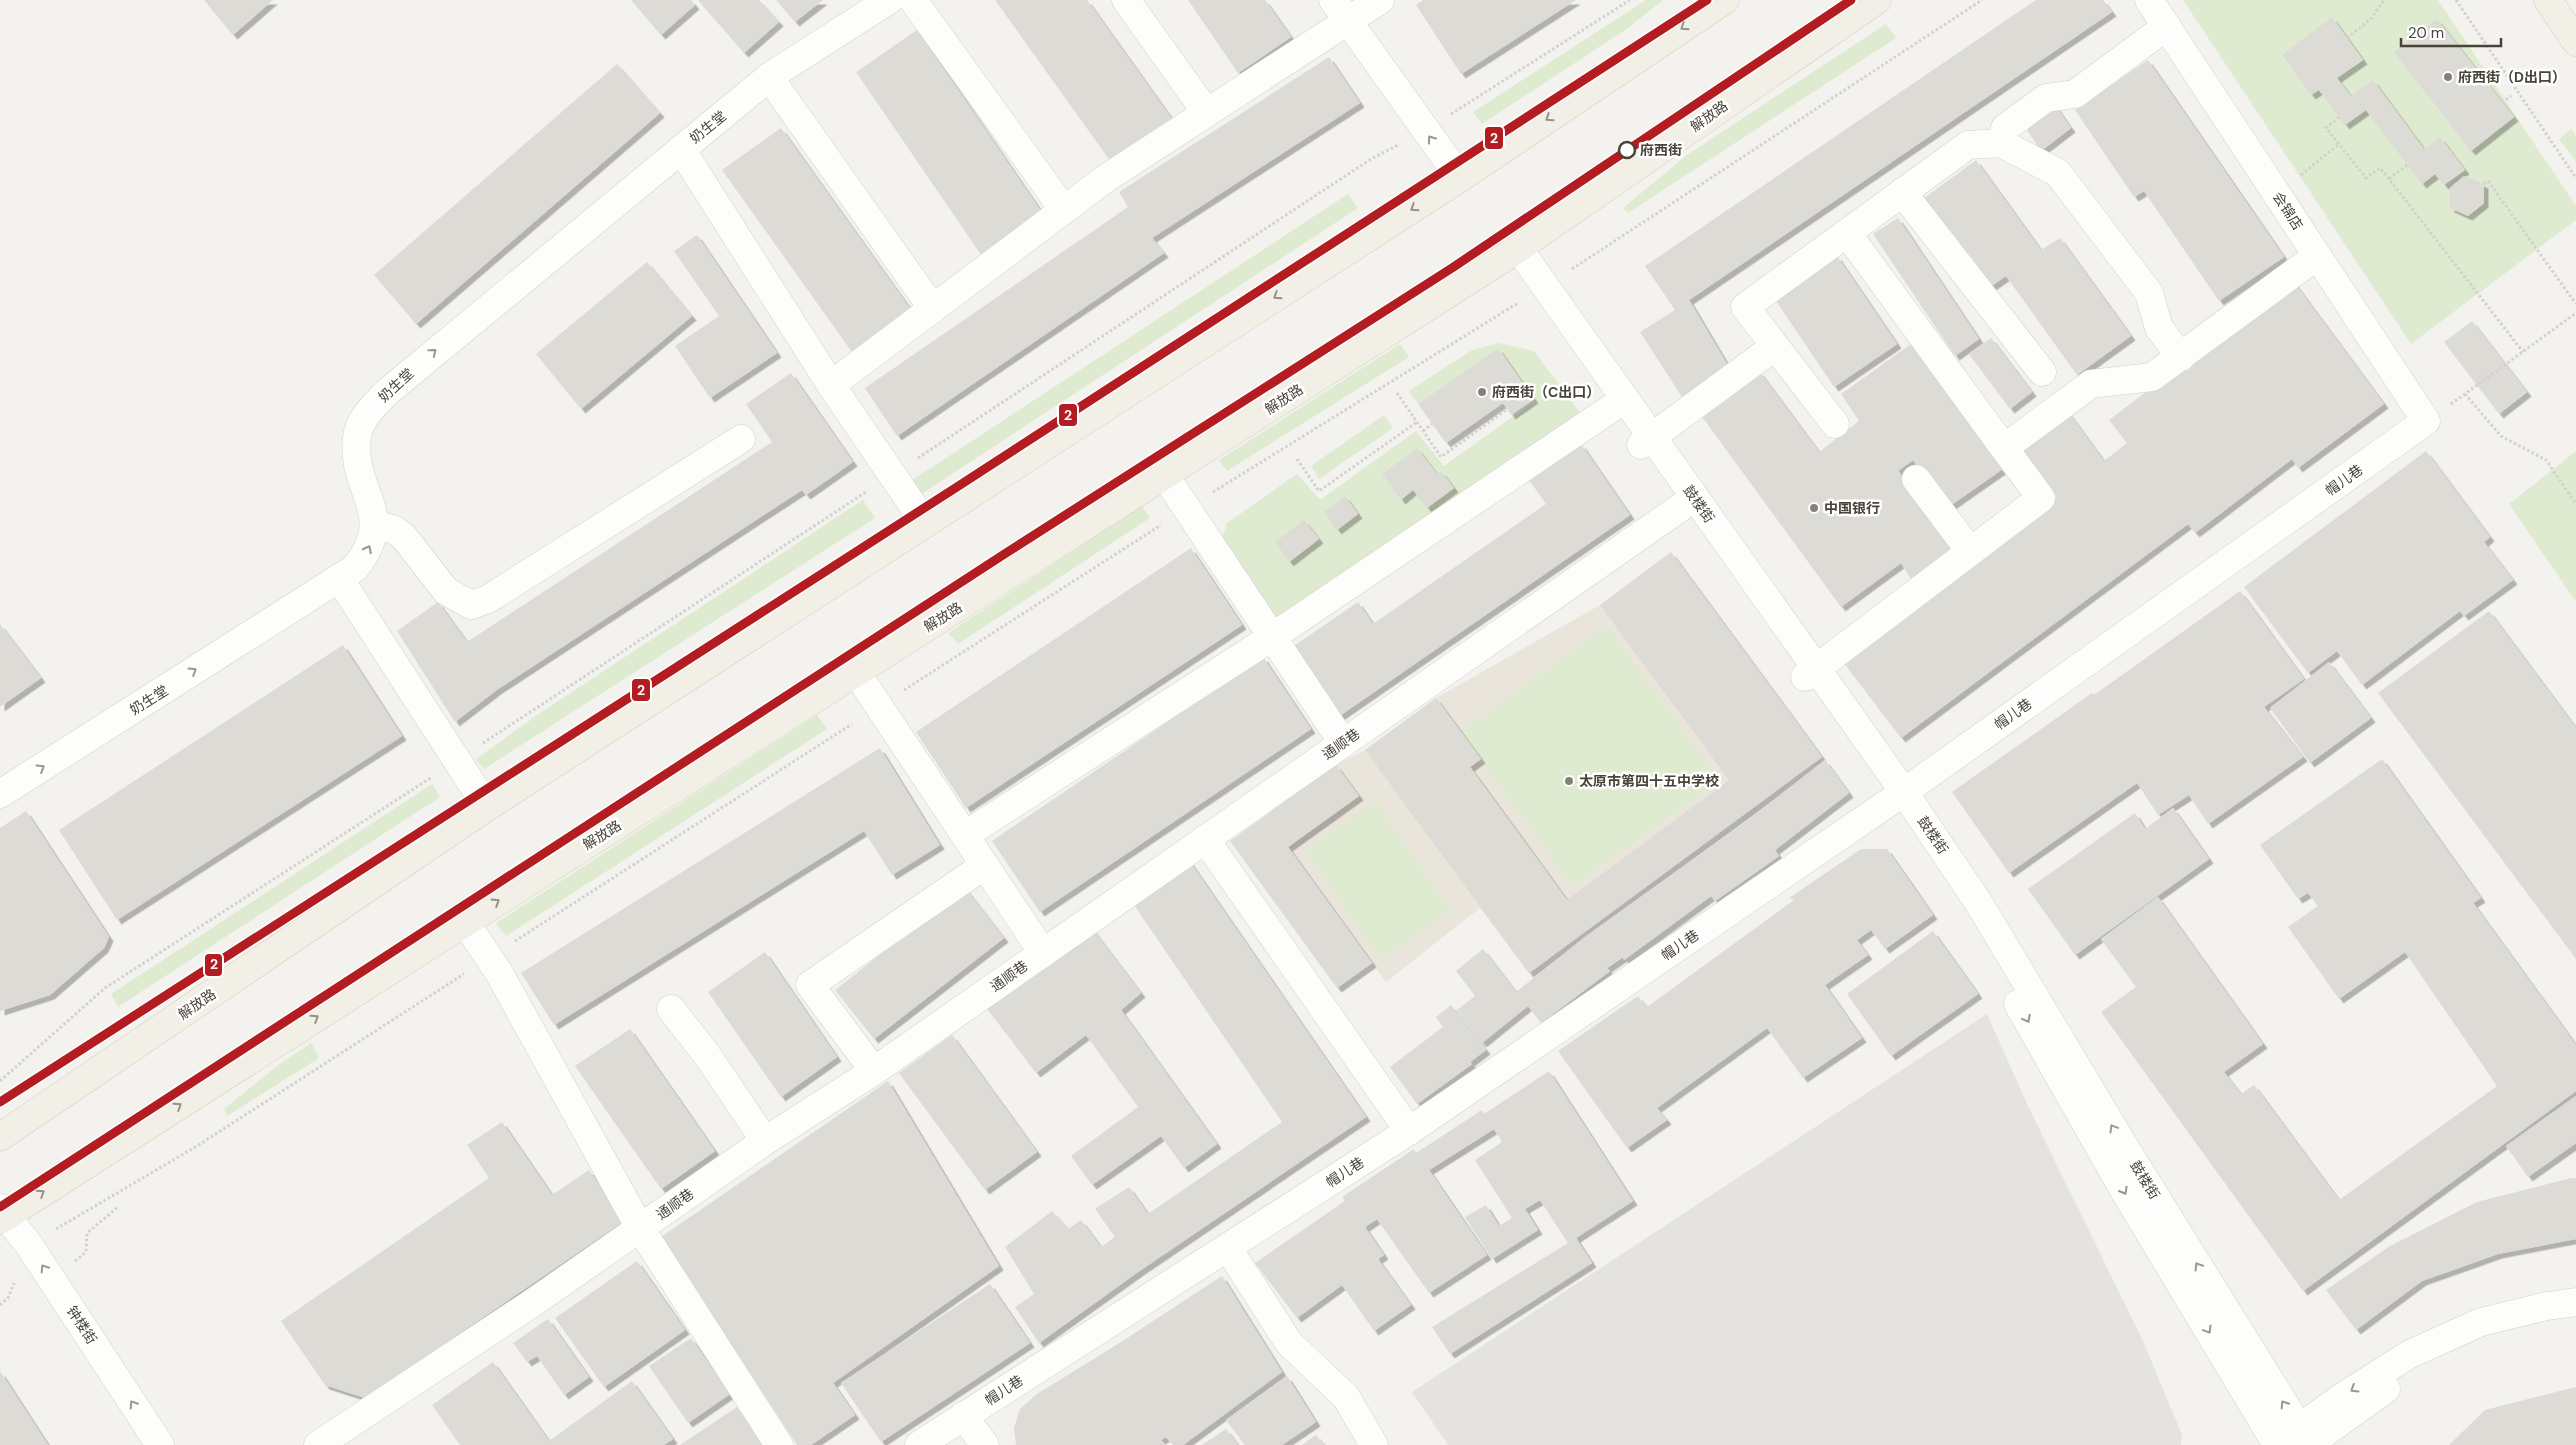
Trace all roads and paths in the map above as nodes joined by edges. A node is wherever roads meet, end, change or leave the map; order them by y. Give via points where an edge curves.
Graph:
1 (889, 0) edge
2 (913, 0) edge
3 (1126, 0) edge
4 (1380, 0) edge
5 (1630, 0) edge
6 (1725, 0) edge
7 (1877, 0) edge
8 (1982, 0) edge
9 (2149, 0) edge
10 (2384, 0) edge
11 (2456, 0) edge
12 (2548, 0) edge
13 (1340, 10) edge
14 (2166, 26) junction
15 (2347, 38) dead end
16 (2576, 42) edge
17 (770, 78) junction
18 (2511, 96) dead end
19 (2502, 102) dead end
20 (1206, 112) junction
21 (2340, 117) dead end
22 (1425, 130) junction
23 (2001, 143) junction
24 (2339, 144) junction
25 (681, 149) junction
26 (2407, 165) dead end
27 (1460, 178) junction
28 (2576, 178) edge
29 (2389, 179) junction
30 (2293, 181) dead end
31 (2484, 184) dead end
32 (1902, 192) junction
33 (1064, 210) junction
34 (1847, 233) junction
35 (1513, 252) junction
36 (2317, 256) junction
37 (1539, 290) junction
38 (2576, 304) edge
39 (933, 309) junction
40 (2576, 313) edge
41 (1774, 347) junction
42 (2523, 352) junction
43 (2181, 357) junction
44 (2042, 372) dead end
45 (831, 386) junction
46 (1397, 393) dead end
47 (2465, 394) junction
48 (1620, 403) junction
49 (1507, 409) dead end
50 (2426, 421) junction
51 (1417, 422) junction
52 (1432, 424) dead end
53 (1834, 424) dead end
54 (1423, 430) junction
55 (741, 438) dead end
56 (1646, 441) junction
57 (2004, 448) junction
58 (1296, 459) dead end
59 (892, 475) junction
60 (1165, 476) junction
61 (1916, 479) dead end
62 (1689, 501) junction
63 (2576, 504) edge
64 (1186, 508) junction
65 (925, 523) junction
66 (374, 524) junction
67 (1970, 551) junction
68 (339, 578) junction
69 (1272, 637) junction
70 (856, 672) junction
71 (1810, 673) junction
72 (879, 706) junction
73 (1342, 743) junction
74 (457, 760) junction
75 (0, 794) edge
76 (1898, 796) junction
77 (487, 807) junction
78 (965, 835) junction
79 (1205, 839) junction
80 (985, 865) junction
81 (465, 922) junction
82 (1044, 952) junction
83 (489, 958) junction
84 (671, 1009) dead end
85 (874, 1071) junction
86 (0, 1081) edge
87 (1409, 1131) junction
88 (0, 1138) edge
89 (765, 1141) junction
90 (117, 1208) dead end
91 (2, 1215) edge
92 (640, 1228) junction
93 (29, 1245) junction
94 (1228, 1248) junction
95 (73, 1263) dead end
96 (14, 1283) dead end
97 (2576, 1302) edge
98 (0, 1304) edge
99 (2576, 1314) edge
100 (963, 1416) junction
101 (2307, 1440) edge
102 (160, 1445) edge
103 (318, 1445) edge
104 (779, 1445) edge
105 (919, 1445) edge
106 (985, 1445) edge
107 (1374, 1445) edge
108 (2277, 1445) edge

1 - 17 street, 奶生堂
2 - 33 street
3 - 20 street
4 - 13 street
5 - 22 path
6 -> 27 main road, 解放路
7 - 35 main road, 解放路
8 - 37 path
9 - 14 street, 会锦店
10 - 15 path via 2371,19
11 - 28 path
12 - 16 main road
13 - 20 street
13 - 22 street
14 - 23 street via 2075,94 2046,98 2005,128
14 - 36 street, 会锦店
17 - 25 street, 奶生堂
17 - 39 street
18 - 19 path
20 - 33 street via 1105,178
21 - 24 path via 2326,128
27 -> 22 street
22 - 59 path via 1371,159
23 - 32 street via 1968,145
23 - 43 street via 2058,173 2149,293 2159,328
24 - 29 path via 2366,178 2380,168
24 - 30 path
25 - 45 street
66 -> 25 street, 奶生堂 via 360,471 357,437 366,414 406,374
26 - 29 path
27 -> 65 main road, 解放路
29 - 42 path
31 - 38 path via 2488,181
32 - 34 street
32 - 44 street
33 - 39 street
34 - 41 street via 1745,307
34 - 57 street
35 - 37 street, 鼓楼街
35 - 60 main road, 解放路
36 - 43 street
36 - 50 street, 会锦店
37 - 48 street, 鼓楼街
37 - 64 path
39 - 45 street
40 - 42 path
41 - 53 street
41 - 56 street
42 - 47 path
43 - 57 street via 2152,378 2091,384
45 - 59 street
46 - 51 path
47 - 50 path
47 - 63 path via 2501,436 2546,460
48 - 56 street, 鼓楼街
48 - 69 street
49 - 54 path via 1441,457
50 - 76 street, 帽儿巷
51 - 54 path
51 - 58 path via 1319,491
52 - 54 path
55 - 66 street via 488,599 471,605 446,591 404,537 395,530
56 - 62 street, 鼓楼街
57 - 67 street via 2041,498
59 - 65 street
59 - 74 path
60 - 64 street
60 - 70 main road, 解放路
61 - 67 street
62 - 71 street, 鼓楼街
62 - 73 street, 通顺巷
64 - 69 street
64 - 72 path
65 - 77 main road, 解放路
68 -> 66 street, 奶生堂 via 355,568 368,552
67 - 71 street
68 - 74 street
75 -> 68 street, 奶生堂
69 - 73 street
69 - 78 street
70 - 72 street
81 -> 70 main road, 解放路
71 - 76 street, 鼓楼街
72 - 78 street
72 - 83 path
73 - 79 street, 通顺巷
74 - 77 street
74 - 86 path via 105,988
76 - 87 street, 帽儿巷
101 -> 76 street, 鼓楼街 via 2127,1151 1980,906
76 -> 108 street, 鼓楼街 via 1971,916 2124,1192
77 - 88 main road, 解放路
78 - 80 street
79 - 82 street, 通顺巷
79 - 87 street
80 - 82 street
80 - 85 street via 810,984
81 - 83 street
91 -> 81 main road, 解放路
82 - 85 street, 通顺巷
83 - 92 street
83 - 93 path via 197,1146
84 - 89 street via 707,1055
85 - 89 street, 通顺巷
87 - 94 street, 帽儿巷
89 - 92 street, 通顺巷
90 - 95 path via 87,1233 86,1252
91 - 93 street, 钟楼街
92 - 103 street, 通顺巷
92 - 104 street
102 -> 93 street, 钟楼街
94 - 100 street, 帽儿巷
94 - 107 street via 1289,1343 1346,1397
96 - 98 path via 8,1298
97 -> 101 street via 2481,1322 2419,1350 2342,1397
99 - 101 street via 2495,1331 2416,1368
100 - 105 street, 帽儿巷
100 - 106 street
101 - 108 street

